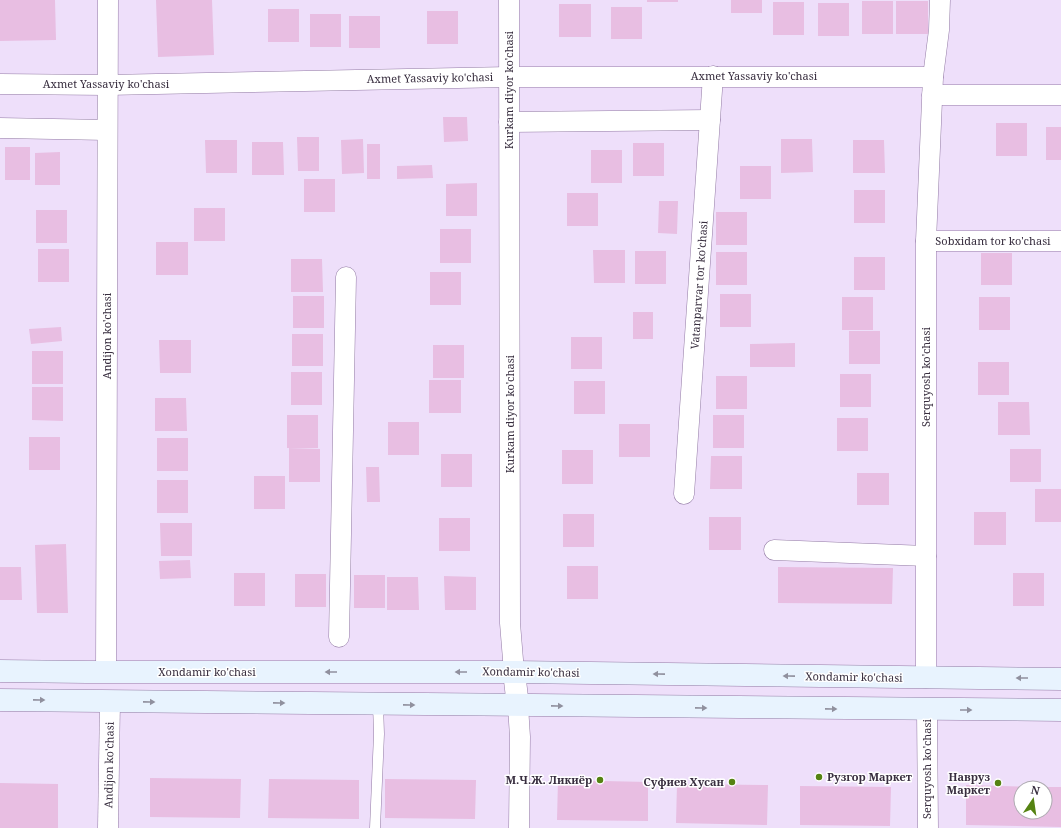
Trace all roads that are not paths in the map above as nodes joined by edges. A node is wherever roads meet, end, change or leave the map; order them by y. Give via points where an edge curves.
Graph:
1 (108, 0) edge
2 (509, 0) edge
3 (940, 0) edge
4 (713, 76) junction
5 (509, 77) junction
6 (0, 84) edge
7 (107, 84) junction
8 (933, 86) junction
9 (1061, 95) edge
10 (710, 120) junction
11 (509, 122) junction
12 (0, 128) edge
13 (107, 130) junction
14 (926, 241) junction
15 (1061, 241) edge
16 (346, 277) dead end
17 (684, 494) dead end
18 (774, 550) dead end
19 (926, 556) junction
20 (339, 636) dead end
21 (0, 671) edge
22 (106, 672) junction
23 (514, 672) junction
24 (926, 678) junction
25 (1061, 678) edge
26 (0, 700) edge
27 (110, 701) junction
28 (378, 704) junction
29 (518, 706) junction
30 (927, 710) junction
31 (1061, 710) edge
32 (108, 828) edge
33 (374, 828) edge
34 (519, 828) edge
35 (928, 828) edge

1 - 7 street, Andijon ko'chasi
2 - 5 street, Kurkam diyor ko'chasi
3 - 8 street, Serquyosh ko'chasi
4 - 5 street, Axmet Yassaviy ko'chasi
4 - 8 street, Axmet Yassaviy ko'chasi
4 - 10 street, Vatanparvar tor ko'chasi
5 - 7 street, Axmet Yassaviy ko'chasi
5 - 11 street, Kurkam diyor ko'chasi
6 - 7 street, Axmet Yassaviy ko'chasi
7 - 13 street, Andijon ko'chasi
8 - 9 street, Axmet Yassaviy ko'chasi
8 - 14 street, Serquyosh ko'chasi
10 - 11 street
10 - 17 street, Vatanparvar tor ko'chasi
11 - 23 street, Kurkam diyor ko'chasi via 510,623
12 - 13 street
13 - 22 street, Andijon ko'chasi
14 - 15 street, Sobxidam tor ko'chasi
14 - 19 street, Serquyosh ko'chasi
16 - 20 street
18 - 19 street
19 - 24 street, Serquyosh ko'chasi
21 - 22 main road, Xondamir ko'chasi
23 -> 22 main road, Xondamir ko'chasi
24 -> 23 main road, Xondamir ko'chasi
23 - 29 street, Kurkam diyor ko'chasi
25 -> 24 main road, Xondamir ko'chasi
26 -> 27 main road
27 -> 28 main road
27 - 32 street, Andijon ko'chasi
28 -> 29 main road
28 - 33 lane
29 -> 30 main road
29 - 34 street, Kurkam diyor ko'chasi
30 -> 31 main road
30 - 35 street, Serquyosh ko'chasi

